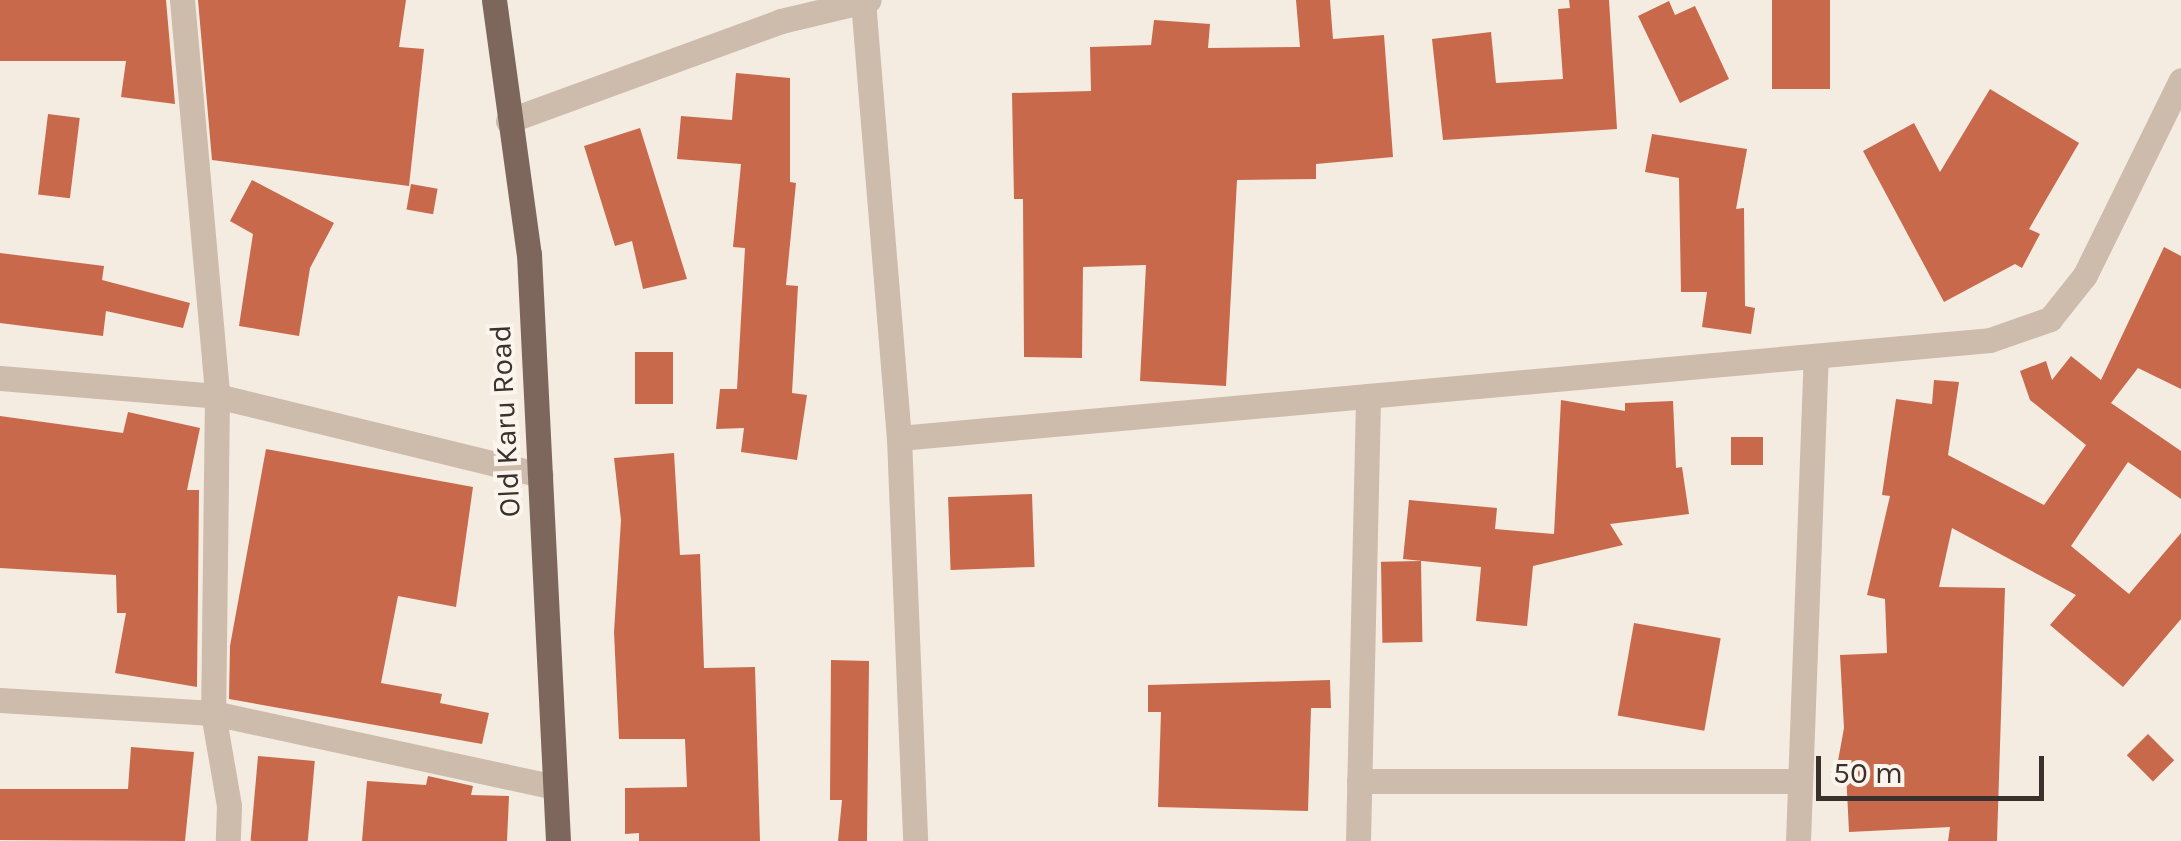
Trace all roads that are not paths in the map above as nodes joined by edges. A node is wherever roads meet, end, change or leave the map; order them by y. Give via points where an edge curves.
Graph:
1 (182, 0) edge
2 (494, 0) edge
3 (866, 0) edge
4 (2181, 80) edge
5 (508, 122) junction
6 (1816, 356) junction
7 (0, 378) edge
8 (217, 396) junction
9 (1368, 396) junction
10 (898, 438) junction
11 (540, 474) junction
12 (0, 700) edge
13 (212, 713) junction
14 (1360, 781) junction
15 (1800, 781) junction
16 (556, 787) junction
17 (228, 841) edge
18 (558, 841) edge
19 (915, 841) edge
20 (1358, 841) edge
21 (1798, 841) edge

1 - 8 street
2 - 5 main road, Old Karu Road
3 - 5 street via 782,20
3 - 10 street
4 - 6 street via 2085,275 2050,319 1990,340
5 - 11 main road, Old Karu Road via 529,254
6 - 9 street
6 - 15 street
7 - 8 street
8 - 11 street
8 - 13 street
9 - 10 street
9 - 14 street
10 - 19 street
11 - 16 main road, Old Karu Road
12 - 13 street
13 - 16 street
13 - 17 street via 229,806
14 - 15 street
14 - 20 street
15 - 21 street
16 - 18 main road, Old Karu Road

